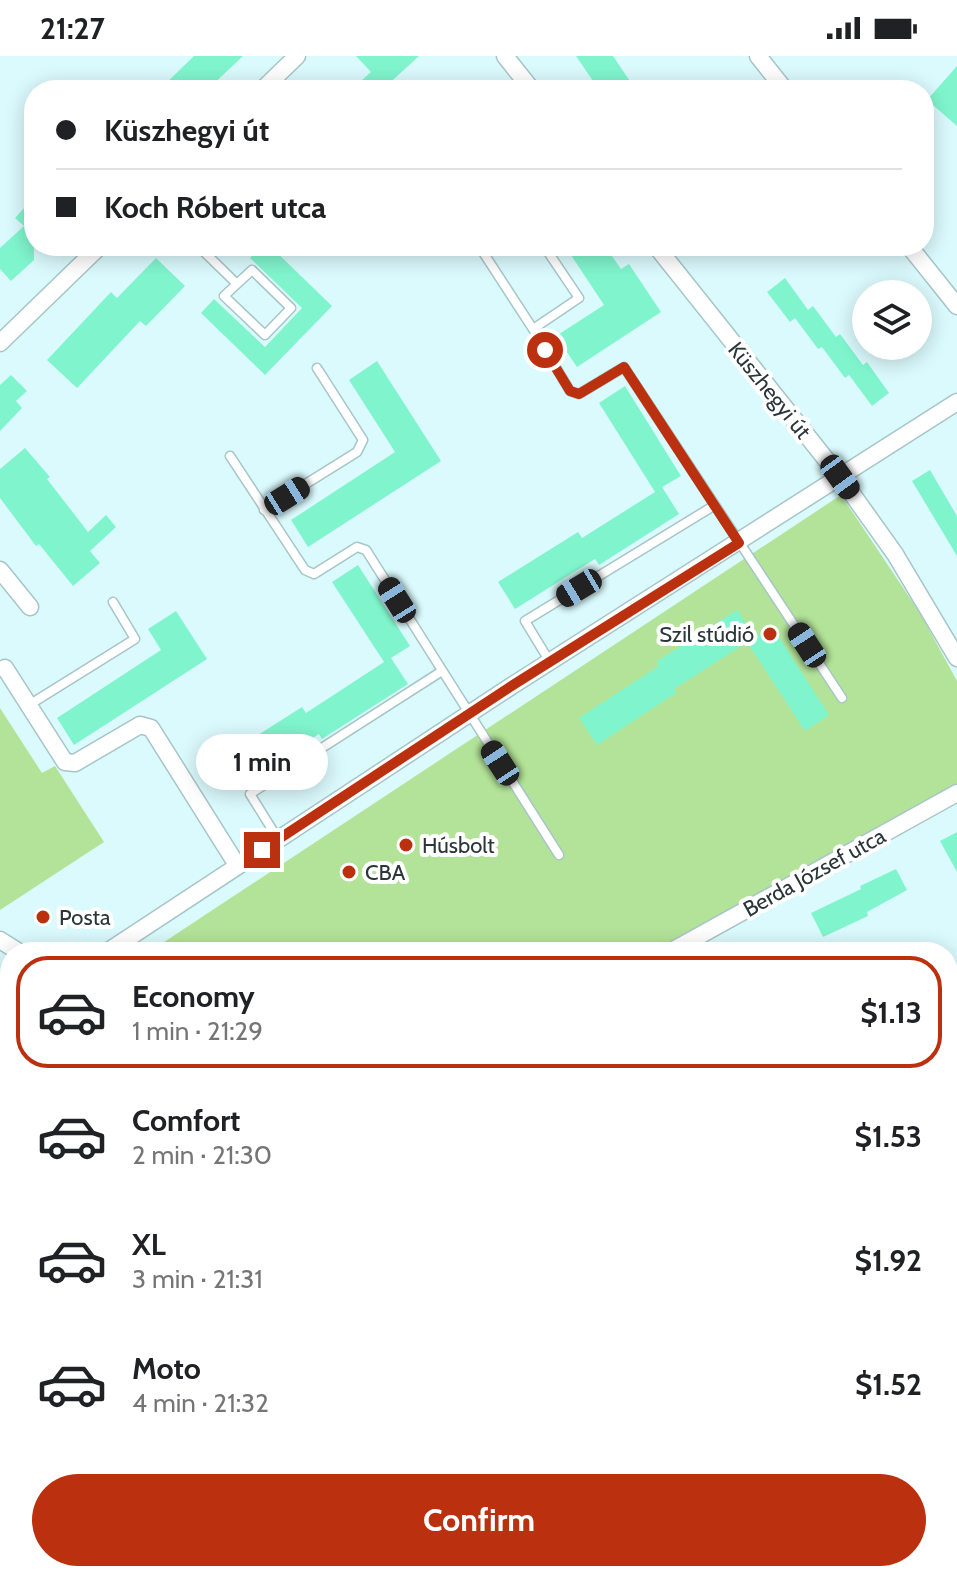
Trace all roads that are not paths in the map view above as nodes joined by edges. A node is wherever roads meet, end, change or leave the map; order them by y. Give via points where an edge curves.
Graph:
1 (297, 56) edge
2 (505, 56) edge
3 (758, 56) edge
4 (272, 80) edge
5 (524, 80) edge
6 (777, 80) edge
7 (90, 256) edge
8 (208, 256) edge
9 (486, 256) edge
10 (551, 256) edge
11 (664, 256) edge
12 (917, 256) edge
13 (237, 284) junction
14 (957, 306) edge
15 (533, 329) junction
16 (0, 343) edge
17 (317, 368) dead end
18 (957, 402) edge
19 (230, 456) dead end
20 (840, 477) junction
21 (715, 505) junction
22 (264, 510) junction
23 (739, 543) junction
24 (0, 570) edge
25 (113, 602) dead end
26 (30, 607) dead end
27 (957, 658) edge
28 (550, 662) junction
29 (5, 668) dead end
30 (442, 671) junction
31 (842, 698) dead end
32 (29, 705) junction
33 (470, 715) junction
34 (957, 793) edge
35 (278, 839) junction
36 (559, 855) dead end
37 (237, 865) junction
38 (122, 942) edge
39 (688, 942) edge

1 - 4 street
2 - 5 street
3 - 6 street
7 - 16 street
8 - 13 lane
9 - 15 lane
10 - 15 lane via 579,298
11 - 20 street, Küszhegyi út
12 - 14 street
13 - 13 lane via 224,296 265,335 291,308 252,270
15 - 21 lane via 570,391 579,394 624,367
17 - 22 lane via 363,440 357,452
18 - 20 street
19 - 22 lane
20 - 23 street
20 - 27 street, Küszhegyi út via 895,554
21 - 23 lane
21 - 28 lane via 525,621
22 - 30 lane via 305,570 314,574 357,547 366,550
23 - 28 street
23 - 31 lane
24 - 26 street
25 - 32 lane via 135,639
28 - 33 street
29 - 32 street
30 - 33 lane
30 - 35 lane via 250,794
32 - 37 street via 65,762 75,763 140,725 151,728
33 - 35 street
33 - 36 lane
34 - 39 street, Berda József utca
35 - 37 street
37 - 38 street

